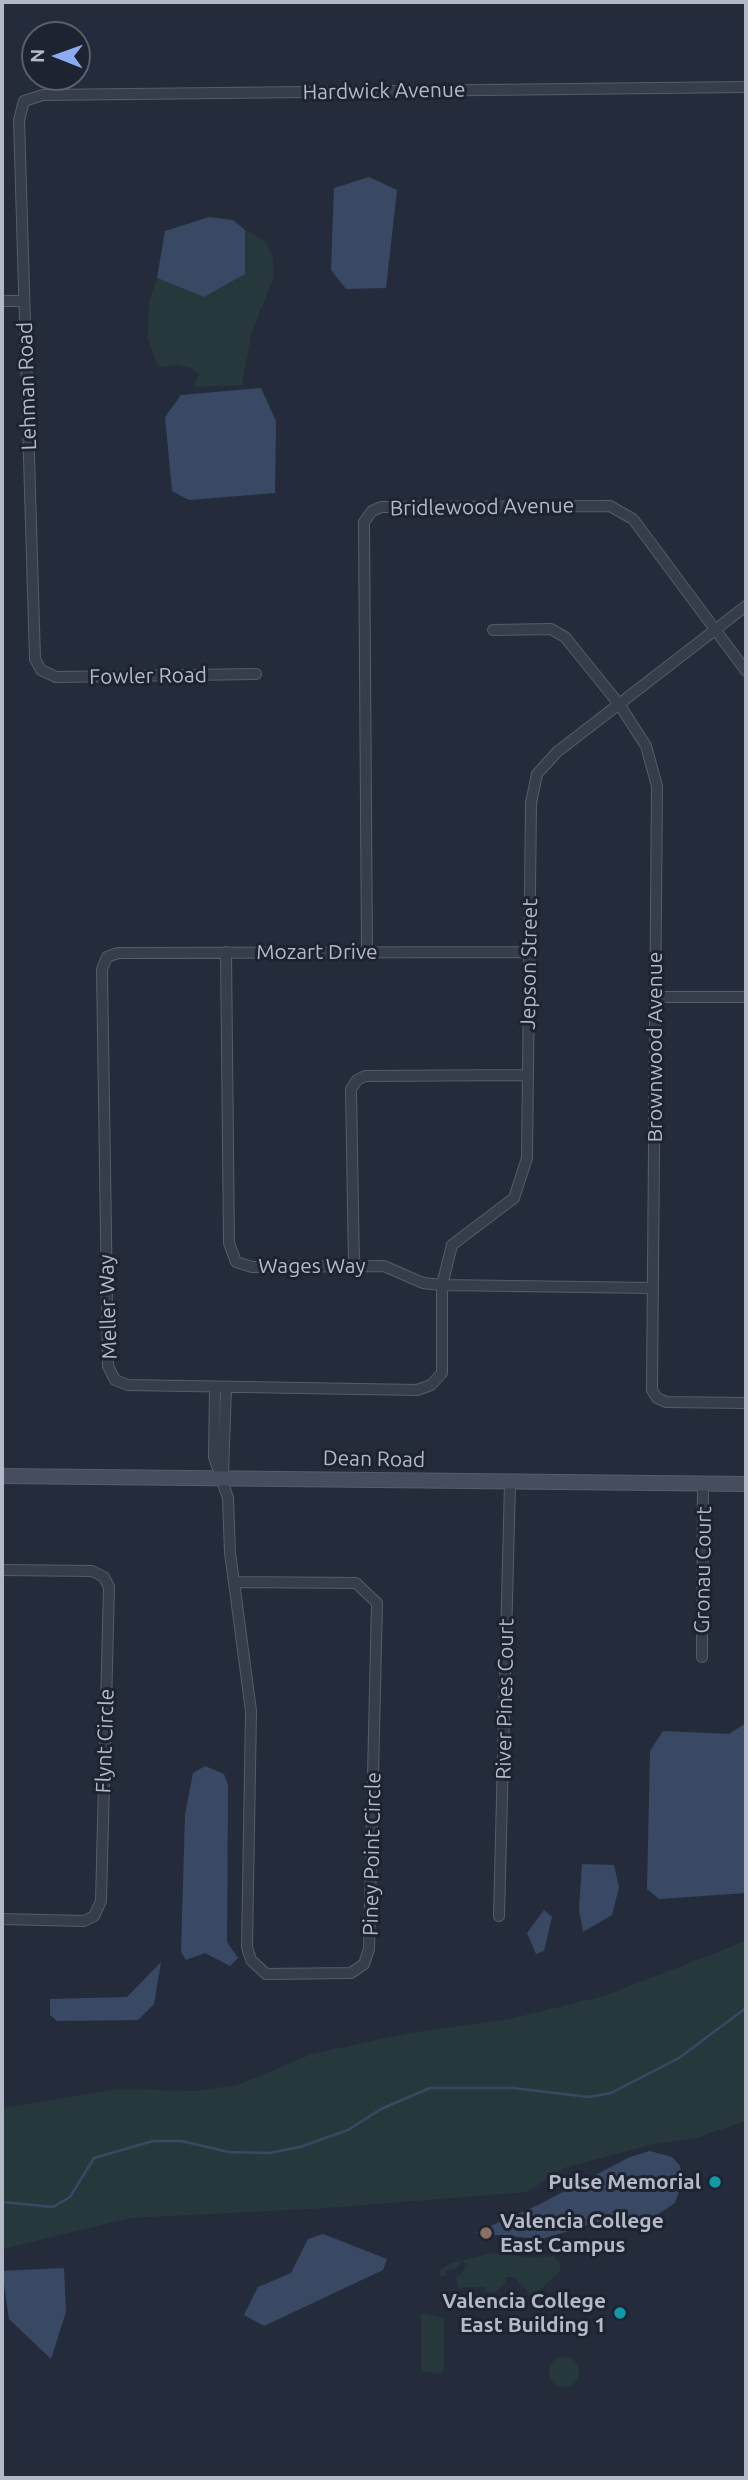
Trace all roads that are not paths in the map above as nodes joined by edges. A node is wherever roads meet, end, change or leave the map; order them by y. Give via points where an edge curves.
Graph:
1 (746, 87) edge
2 (24, 102) joint
3 (2, 301) edge
4 (23, 301) junction
5 (746, 606) edge
6 (717, 628) junction
7 (493, 630) dead end
8 (41, 670) joint
9 (746, 671) edge
10 (256, 674) dead end
11 (619, 704) junction
12 (226, 952) junction
13 (366, 952) junction
14 (528, 952) junction
15 (107, 957) joint
16 (656, 997) junction
17 (746, 997) edge
18 (527, 1075) junction
19 (354, 1267) junction
20 (442, 1285) junction
21 (653, 1288) junction
22 (431, 1385) joint
23 (220, 1388) junction
24 (746, 1404) edge
25 (2, 1476) edge
26 (223, 1478) junction
27 (510, 1482) junction
28 (704, 1484) junction
29 (746, 1484) edge
30 (2, 1570) edge
31 (234, 1582) junction
32 (702, 1657) dead end
33 (499, 1916) dead end
34 (2, 1919) edge

1 - 2 street, Hardwick Avenue via 43,95
2 - 4 street, Lehman Road via 19,120
3 - 4 street
4 - 8 street, Lehman Road via 33,649
5 - 6 street, Jepson Street
6 - 9 street, Bridlewood Avenue
6 - 11 street, Jepson Street
6 - 13 street, Bridlewood Avenue via 633,519 610,506 381,507 372,511 364,522
7 - 11 street, Brownwood Avenue via 551,629 565,637
8 - 10 street, Fowler Road via 68,678
11 - 14 street, Jepson Street via 557,752 537,774 531,803
11 - 16 street, Brownwood Avenue via 646,746 657,786
12 - 13 street, Mozart Drive
12 - 15 street, Mozart Drive via 118,953
12 - 19 street, Wages Way via 229,1243 236,1262 253,1267
13 - 14 street, Mozart Drive
14 - 18 street, Jepson Street
15 - 23 street, Meller Way via 102,969 108,1366 115,1380 128,1385
16 - 17 street
16 - 21 street, Brownwood Avenue
18 - 19 street via 365,1076 357,1080 351,1089
18 - 20 street, Jepson Street via 527,1158 514,1198 453,1245
19 - 20 street, Wages Way via 384,1266 423,1283
20 - 21 street, Wages Way
20 - 22 street, Jepson Street via 442,1373
21 - 24 street, Brownwood Avenue via 653,1390 657,1398
22 - 23 street, Meller Way via 417,1390
23 - 26 street, Piney Point Circle via 214,1457
25 - 26 main road, Dean Road
26 - 27 main road, Dean Road
26 - 31 street, Piney Point Circle
27 - 28 main road, Dean Road
27 - 33 street, River Pines Court
28 - 29 main road, Dean Road
28 - 32 street, Gronau Court
30 - 34 street, Flynt Circle via 92,1571 104,1577 109,1587 100,1902 94,1916 84,1921
31 - 31 street, Piney Point Circle via 251,1711 247,1947 251,1960 266,1974 351,1973 364,1964 369,1949 377,1603 356,1583

